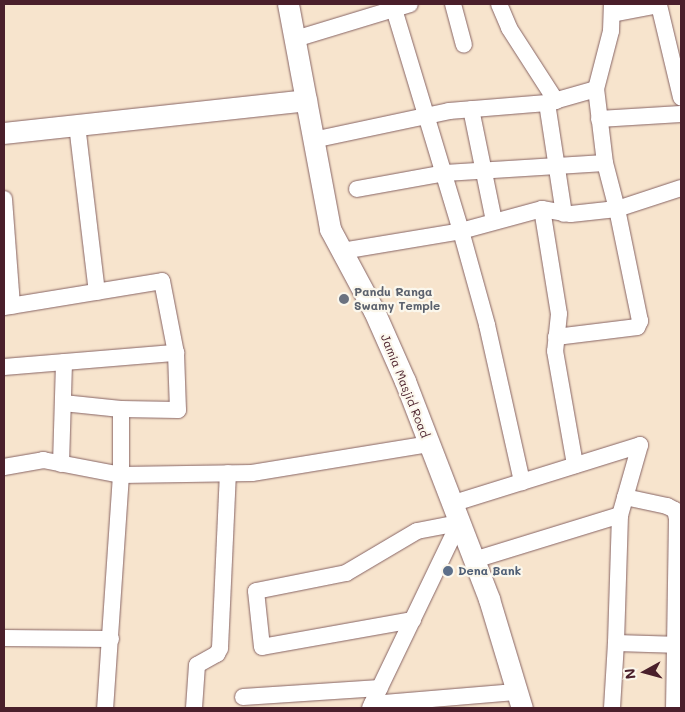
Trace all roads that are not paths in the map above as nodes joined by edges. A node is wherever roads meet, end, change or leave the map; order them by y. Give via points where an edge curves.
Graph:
1 (288, 4) edge
2 (410, 4) edge
3 (453, 4) edge
4 (499, 4) edge
5 (661, 4) edge
6 (394, 9) junction
7 (612, 9) edge
8 (366, 10) edge
9 (295, 39) junction
10 (464, 45) dead end
11 (596, 89) junction
12 (681, 97) edge
13 (306, 100) junction
14 (552, 102) junction
15 (471, 109) junction
16 (681, 114) edge
17 (424, 116) junction
18 (599, 119) junction
19 (77, 125) junction
20 (4, 133) edge
21 (313, 140) junction
22 (605, 163) junction
23 (557, 164) junction
24 (483, 170) junction
25 (445, 173) junction
26 (681, 188) edge
27 (357, 189) dead end
28 (4, 200) edge
29 (542, 209) junction
30 (617, 209) junction
31 (564, 214) junction
32 (494, 221) junction
33 (461, 231) junction
34 (342, 251) junction
35 (97, 292) junction
36 (8, 306) edge
37 (556, 337) junction
38 (176, 353) junction
39 (64, 362) junction
40 (4, 366) edge
41 (63, 403) junction
42 (121, 409) junction
43 (429, 444) junction
44 (61, 464) junction
45 (575, 465) junction
46 (4, 467) edge
47 (228, 473) junction
48 (121, 475) junction
49 (522, 482) junction
50 (625, 497) junction
51 (451, 504) junction
52 (620, 515) junction
53 (459, 523) junction
54 (474, 560) junction
55 (414, 620) junction
56 (4, 638) edge
57 (111, 639) junction
58 (616, 643) junction
59 (678, 645) edge
60 (380, 688) junction
61 (243, 697) dead end
62 (519, 700) edge
63 (371, 706) edge
64 (105, 708) edge
65 (194, 708) edge
66 (612, 708) edge
67 (674, 708) edge

1 - 9 street, Jamia Masjid Road
2 - 6 street
3 - 10 street
4 - 14 street via 509,28
5 - 7 street
5 - 12 street
6 - 8 street
6 - 17 street
7 - 11 street via 611,31
8 - 9 street
9 - 13 street, Jamia Masjid Road
11 - 14 street
11 - 18 street
13 - 19 street
13 - 21 street, Jamia Masjid Road
14 - 15 street
14 - 23 street
15 - 17 street
15 - 24 street
16 - 18 street
17 - 21 street
17 - 25 street
18 - 22 street
19 - 20 street
19 - 35 street
21 - 34 street, Jamia Masjid Road via 330,229
22 - 23 street
22 - 30 street
23 - 24 street
23 - 31 street
24 - 25 street
24 - 32 street
25 - 27 street
25 - 33 street
26 - 30 street
28 - 36 street
29 - 31 street
29 - 32 street
29 - 37 street via 558,314
30 - 31 street
30 - 37 street via 640,321 637,327
32 - 33 street
33 - 34 street
33 - 49 street via 487,325
34 - 43 street, Jamia Masjid Road via 374,311
35 - 36 street
35 - 38 street via 162,281
37 - 45 street via 562,400
38 - 39 street
38 - 42 street via 178,410
39 - 40 street
39 - 41 street
41 - 42 street
41 - 44 street
42 - 48 street
43 - 47 street
43 - 51 street, Jamia Masjid Road
44 - 46 street via 43,460
44 - 48 street
45 - 49 street
45 - 50 street via 640,445
47 - 48 street
47 - 65 street via 220,648 217,654 197,665
48 - 57 street
49 - 51 street
50 - 52 street
50 - 59 street via 674,510
51 - 53 street, Jamia Masjid Road
52 - 54 street
52 - 58 street
53 - 54 street, Jamia Masjid Road
53 - 55 street
53 - 55 street via 416,530 346,572 256,591 262,647
54 - 62 street, Jamia Masjid Road
55 - 60 street
56 - 57 street
57 - 64 street
58 - 59 street
58 - 66 street
59 - 67 street
60 - 61 street
60 - 63 street
62 - 63 street

